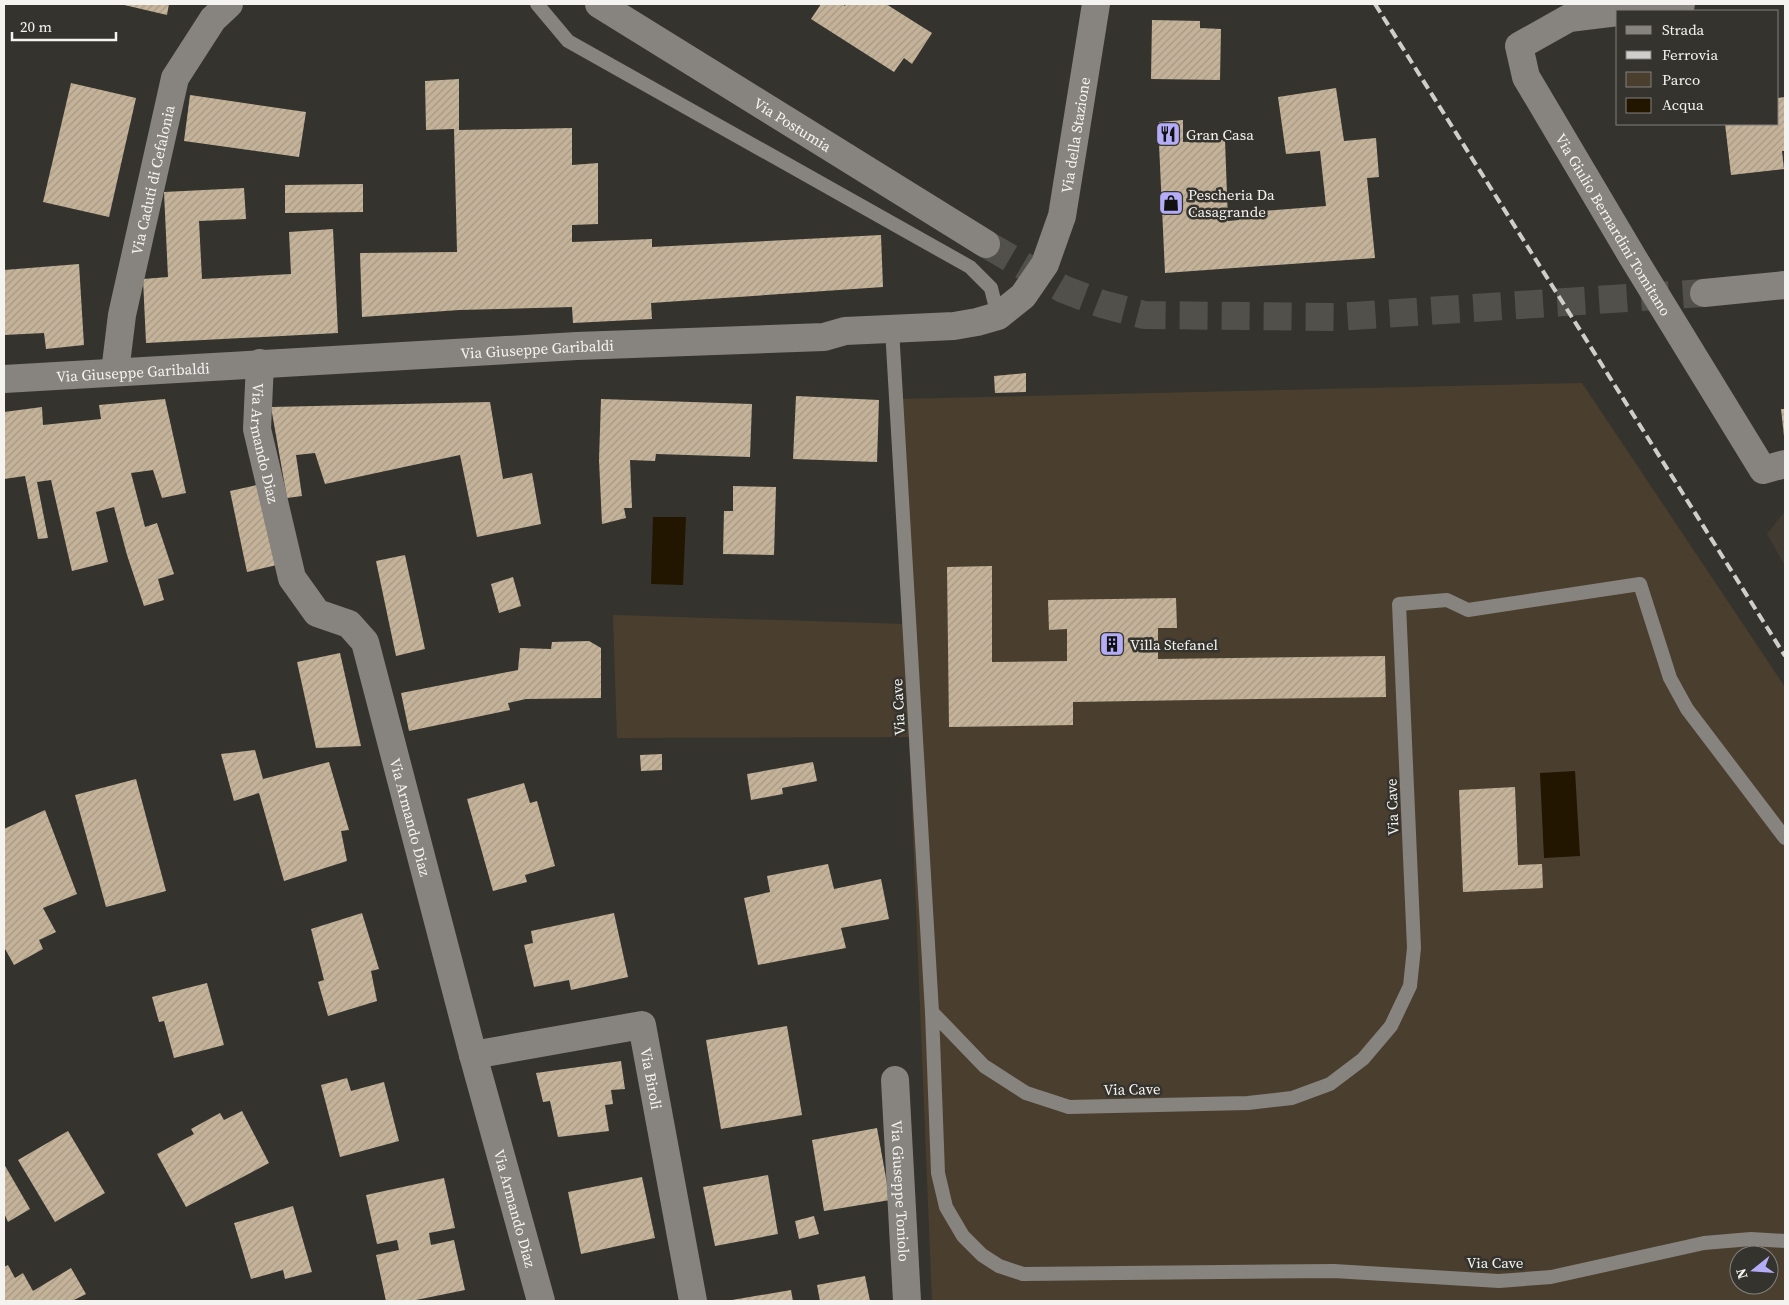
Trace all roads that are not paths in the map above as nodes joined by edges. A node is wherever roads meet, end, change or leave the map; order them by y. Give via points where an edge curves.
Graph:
1 (229, 4) edge
2 (537, 4) edge
3 (599, 4) edge
4 (1096, 4) edge
5 (1681, 4) edge
6 (1631, 10) edge
7 (1616, 12) edge
8 (986, 244) tunnel mouth
9 (1045, 264) joint
10 (1785, 284) edge
11 (1704, 293) tunnel mouth
12 (998, 316) junction
13 (892, 329) junction
14 (260, 363) junction
15 (115, 372) junction
16 (4, 379) edge
17 (1785, 464) edge
18 (1785, 838) edge
19 (932, 1012) junction
20 (473, 1055) junction
21 (895, 1080) dead end
22 (1785, 1241) edge
23 (541, 1301) edge
24 (692, 1301) edge
25 (908, 1301) edge

1 - 15 street, Via Caduti di Cefalonia via 213,19 175,78 122,315
2 - 12 lane via 568,41 970,267 991,288
3 - 8 street, Via Postumia
4 - 9 street, Via della Stazione via 1062,216
5 - 6 street
7 - 17 street, Via Giulio Bernardini Tomitano via 1569,18 1519,46 1526,77 1763,470
9 - 12 street, Via Giuseppe Garibaldi via 1023,296
10 - 11 street
12 - 13 street, Via Giuseppe Garibaldi via 954,326
13 - 14 street, Via Giuseppe Garibaldi via 845,331 824,337
13 - 19 lane, Via Cave
14 - 15 street, Via Giuseppe Garibaldi
14 - 20 street, Via Armando Diaz via 257,429 292,578 318,613 348,624 365,642
15 - 16 street, Via Giuseppe Garibaldi
18 - 19 lane, Via Cave via 1687,709 1670,678 1640,584 1468,610 1447,600 1400,604 1414,948 1410,986 1391,1026 1363,1059 1330,1084 1292,1098 1248,1103 1069,1107 1026,1093 984,1066
19 - 22 lane, Via Cave via 938,1172 946,1207 963,1236 982,1255 999,1266 1023,1274 1334,1271 1499,1281 1551,1277 1704,1243 1751,1239
20 - 23 street, Via Armando Diaz
20 - 24 street, Via Biroli via 642,1025
21 - 25 street, Via Giuseppe Toniolo

